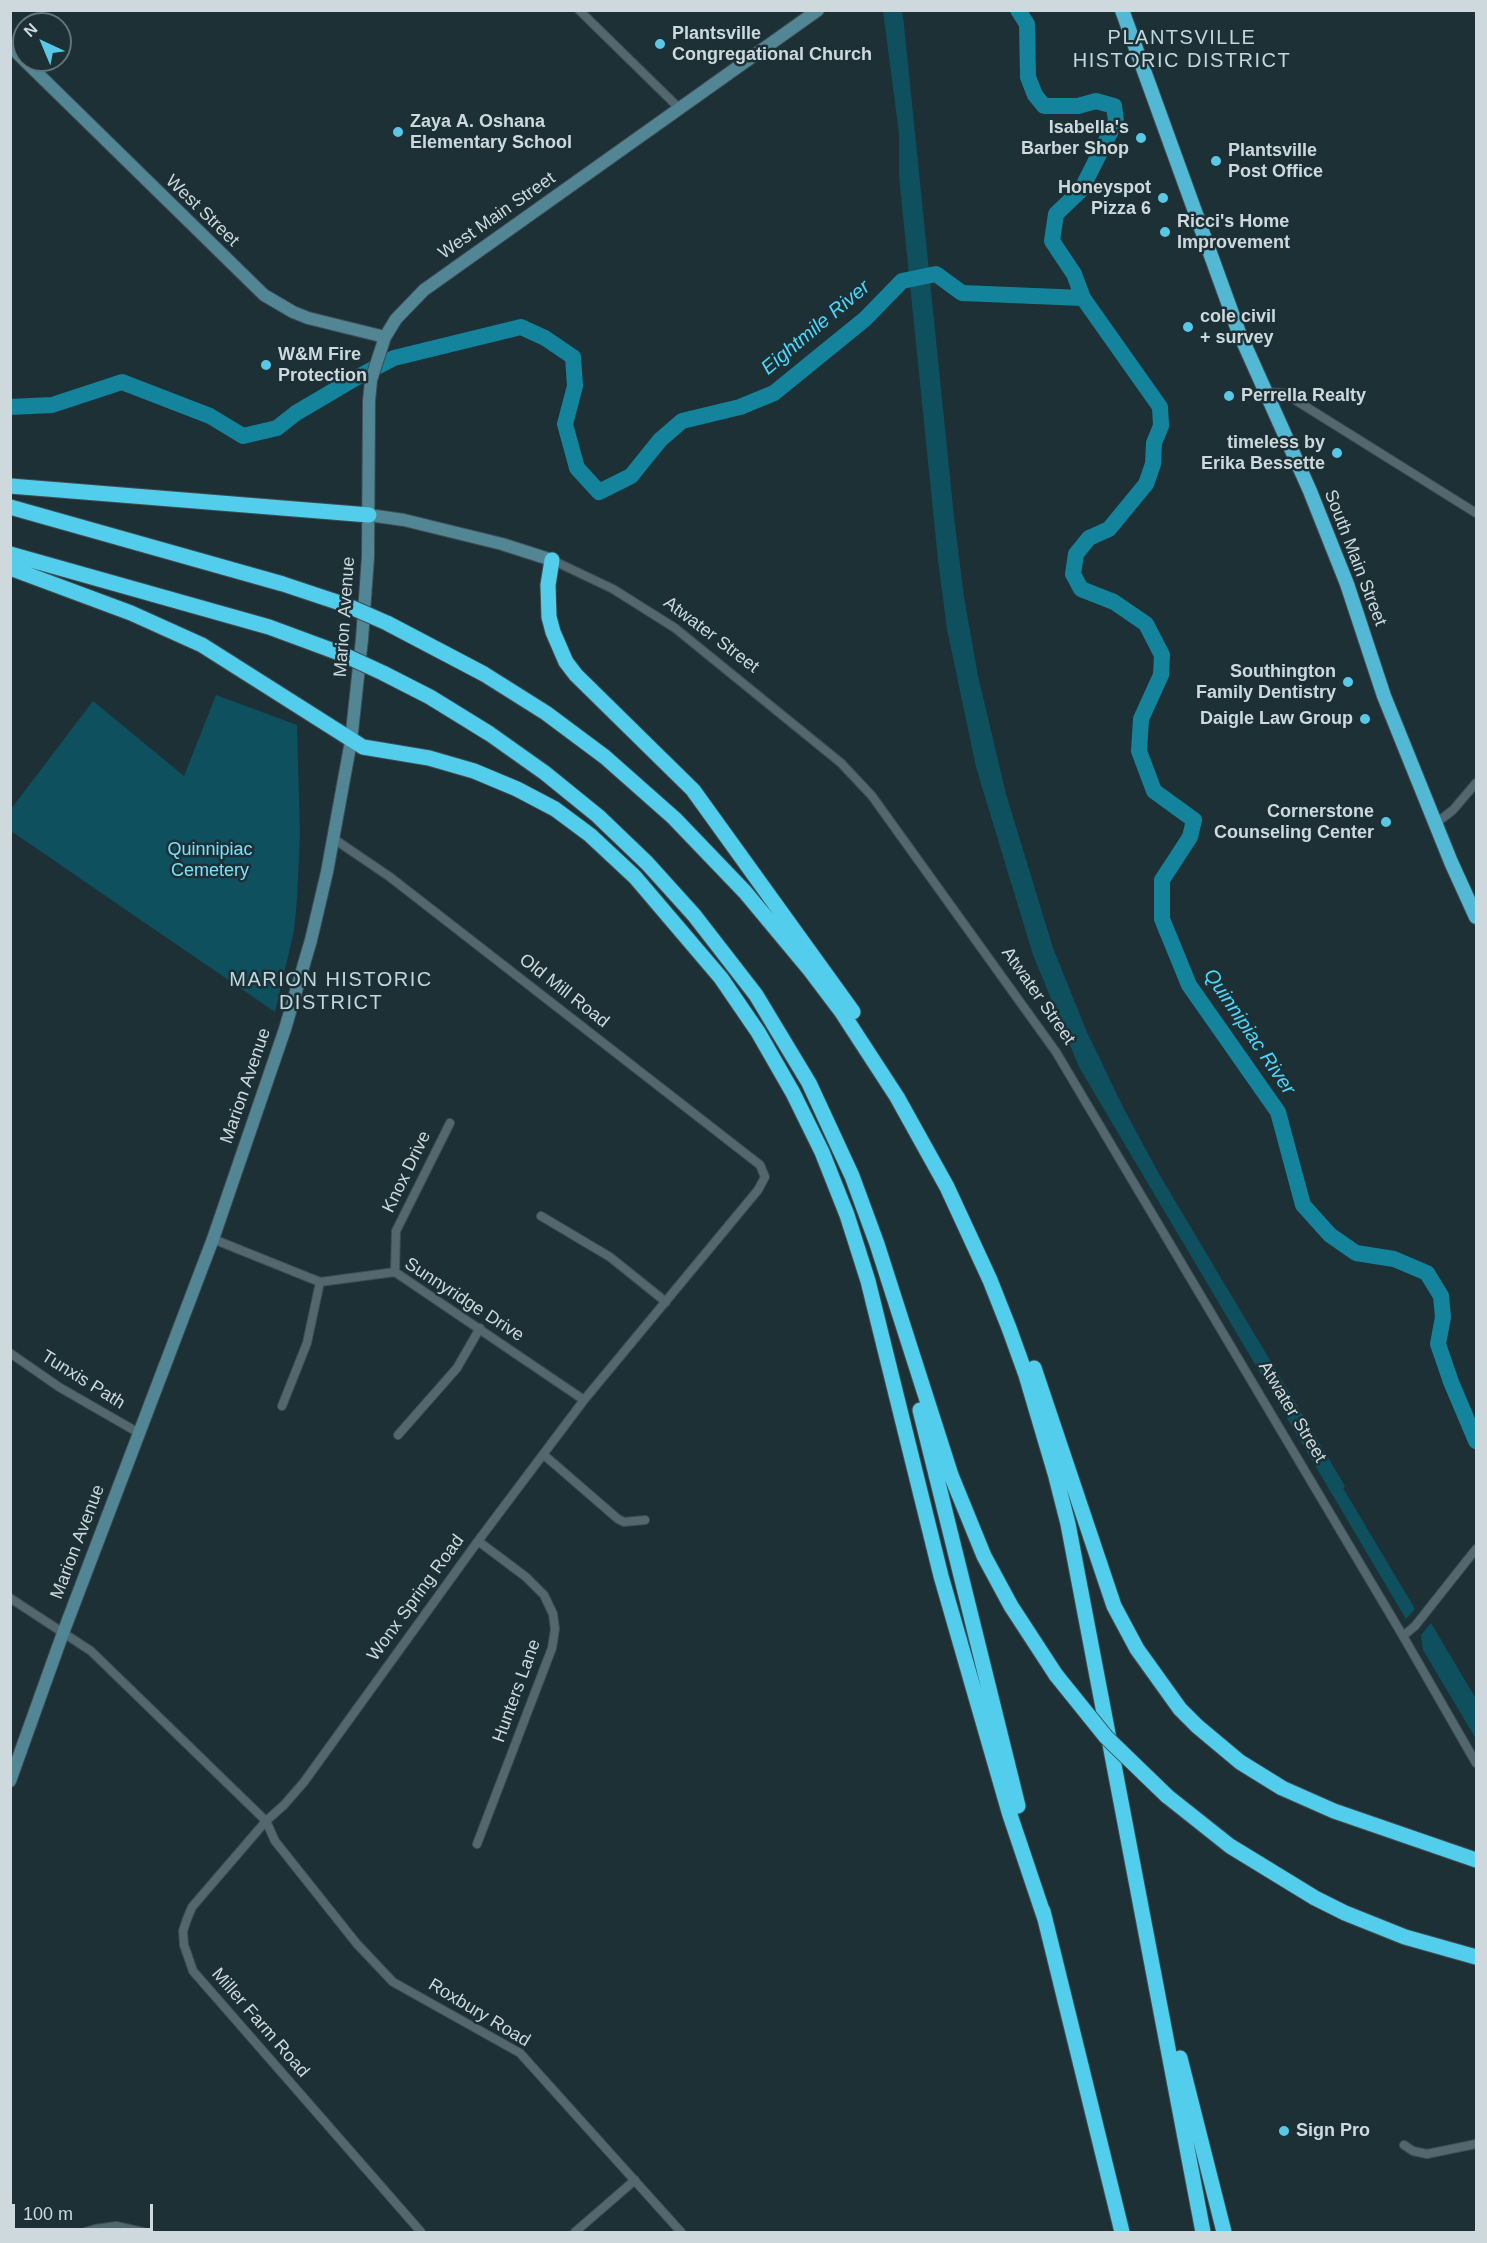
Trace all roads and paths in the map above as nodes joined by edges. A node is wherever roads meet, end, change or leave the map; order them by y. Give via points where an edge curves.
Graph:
1 (579, 10) edge
2 (818, 10) edge
3 (1126, 12) edge
4 (36, 72) edge
5 (680, 109) junction
6 (385, 337) junction
7 (1265, 392) junction
8 (10, 486) edge
9 (10, 507) edge
10 (1476, 513) edge
11 (369, 515) junction
12 (10, 554) edge
13 (552, 560) junction
14 (10, 568) edge
15 (351, 741) junction
16 (1476, 783) edge
17 (1435, 824) junction
18 (334, 839) junction
19 (1476, 917) edge
20 (897, 1097) junction
21 (450, 1123) dead end
22 (765, 1177) joint
23 (541, 1216) dead end
24 (213, 1239) junction
25 (395, 1272) junction
26 (887, 1276) junction
27 (990, 1280) junction
28 (320, 1282) junction
29 (666, 1302) junction
30 (480, 1328) junction
31 (10, 1353) edge
32 (584, 1401) junction
33 (282, 1406) dead end
34 (139, 1433) junction
35 (398, 1435) dead end
36 (544, 1455) junction
37 (645, 1520) dead end
38 (478, 1541) junction
39 (1476, 1549) edge
40 (10, 1598) edge
41 (63, 1633) junction
42 (1403, 1636) junction
43 (1476, 1763) edge
44 (10, 1781) edge
45 (266, 1821) junction
46 (477, 1844) dead end
47 (1476, 1860) edge
48 (1136, 1880) junction
49 (1045, 1919) junction
50 (1476, 1957) edge
51 (1476, 2144) edge
52 (1404, 2145) dead end
53 (635, 2180) junction
54 (86, 2232) edge
55 (143, 2232) edge
56 (421, 2232) edge
57 (575, 2232) edge
58 (681, 2232) edge
59 (1122, 2232) edge
60 (1203, 2232) edge
61 (1224, 2232) edge

1 - 5 street
2 - 5 main road, West Main Street
3 - 7 highway, South Main Street via 1238,330
4 - 6 main road, West Street via 264,296 293,312
5 - 6 main road, West Main Street via 424,290
6 - 11 main road, Marion Avenue via 372,377 368,420
7 - 10 street via 1284,393
7 - 17 highway, South Main Street via 1347,584 1384,696
8 - 11 highway
9 - 20 highway, bridge via 346,605 452,656 516,693 638,784 710,854 778,930 841,1011
11 - 13 main road, Atwater Street via 426,525
11 - 15 main road, Marion Avenue via 366,596
12 - 26 highway, bridge via 260,624 342,654 430,698 490,734 572,794 647,863 708,932 762,1004 809,1083 852,1176
13 - 20 highway via 549,617 566,662 700,799 855,1015
13 - 42 street, Atwater Street via 613,589 675,628 841,763 872,796 1056,1052
14 - 15 highway via 194,641
15 - 18 main road, Marion Avenue
15 - 49 highway via 371,749 429,758 474,771 526,794 574,822 610,852 700,952 775,1062 822,1152 859,1251 941,1576 1006,1803
16 - 17 street
17 - 19 highway, South Main Street
18 - 22 street, Old Mill Road via 390,877 760,1165
18 - 24 main road, Marion Avenue via 303,970
20 - 27 highway via 947,1187
21 - 25 street, Knox Drive via 396,1231
22 - 29 street, Wonx Spring Road
23 - 29 street via 610,1257
24 - 28 street, Sunnyridge Drive
24 - 34 main road, Marion Avenue
25 - 28 street, Sunnyridge Drive
25 - 30 street, Sunnyridge Drive
26 - 49 highway
26 - 50 highway, bridge via 941,1448 973,1529 1011,1606 1056,1675 1107,1737 1167,1796 1230,1846 1315,1898 1404,1937
27 - 47 highway via 1034,1366 1114,1606 1143,1659 1180,1709 1240,1762 1282,1788 1334,1811
27 - 48 highway via 1026,1375 1058,1483
28 - 33 street via 307,1343
29 - 32 street, Wonx Spring Road
30 - 32 street, Sunnyridge Drive
30 - 35 street via 457,1368
31 - 34 street, Tunxis Path via 59,1387
32 - 36 street, Wonx Spring Road
34 - 41 main road, Marion Avenue
36 - 37 street via 618,1519
36 - 38 street, Wonx Spring Road
38 - 45 street, Wonx Spring Road via 304,1782
38 - 46 street, Hunters Lane via 544,1595 555,1629 552,1648
39 - 42 street
40 - 41 street
41 - 44 main road, Marion Avenue
41 - 45 street via 91,1651
42 - 43 street, Atwater Street
45 - 53 street, Roxbury Road via 275,1841 357,1944 393,1982 520,2053
45 - 56 street, Miller Farm Road via 192,1907 183,1931 187,1957 193,1971
48 - 60 highway
48 - 61 highway
49 - 59 highway
51 - 52 street via 1427,2154
53 - 57 street
53 - 58 street, Roxbury Road
54 - 55 street via 116,2226

